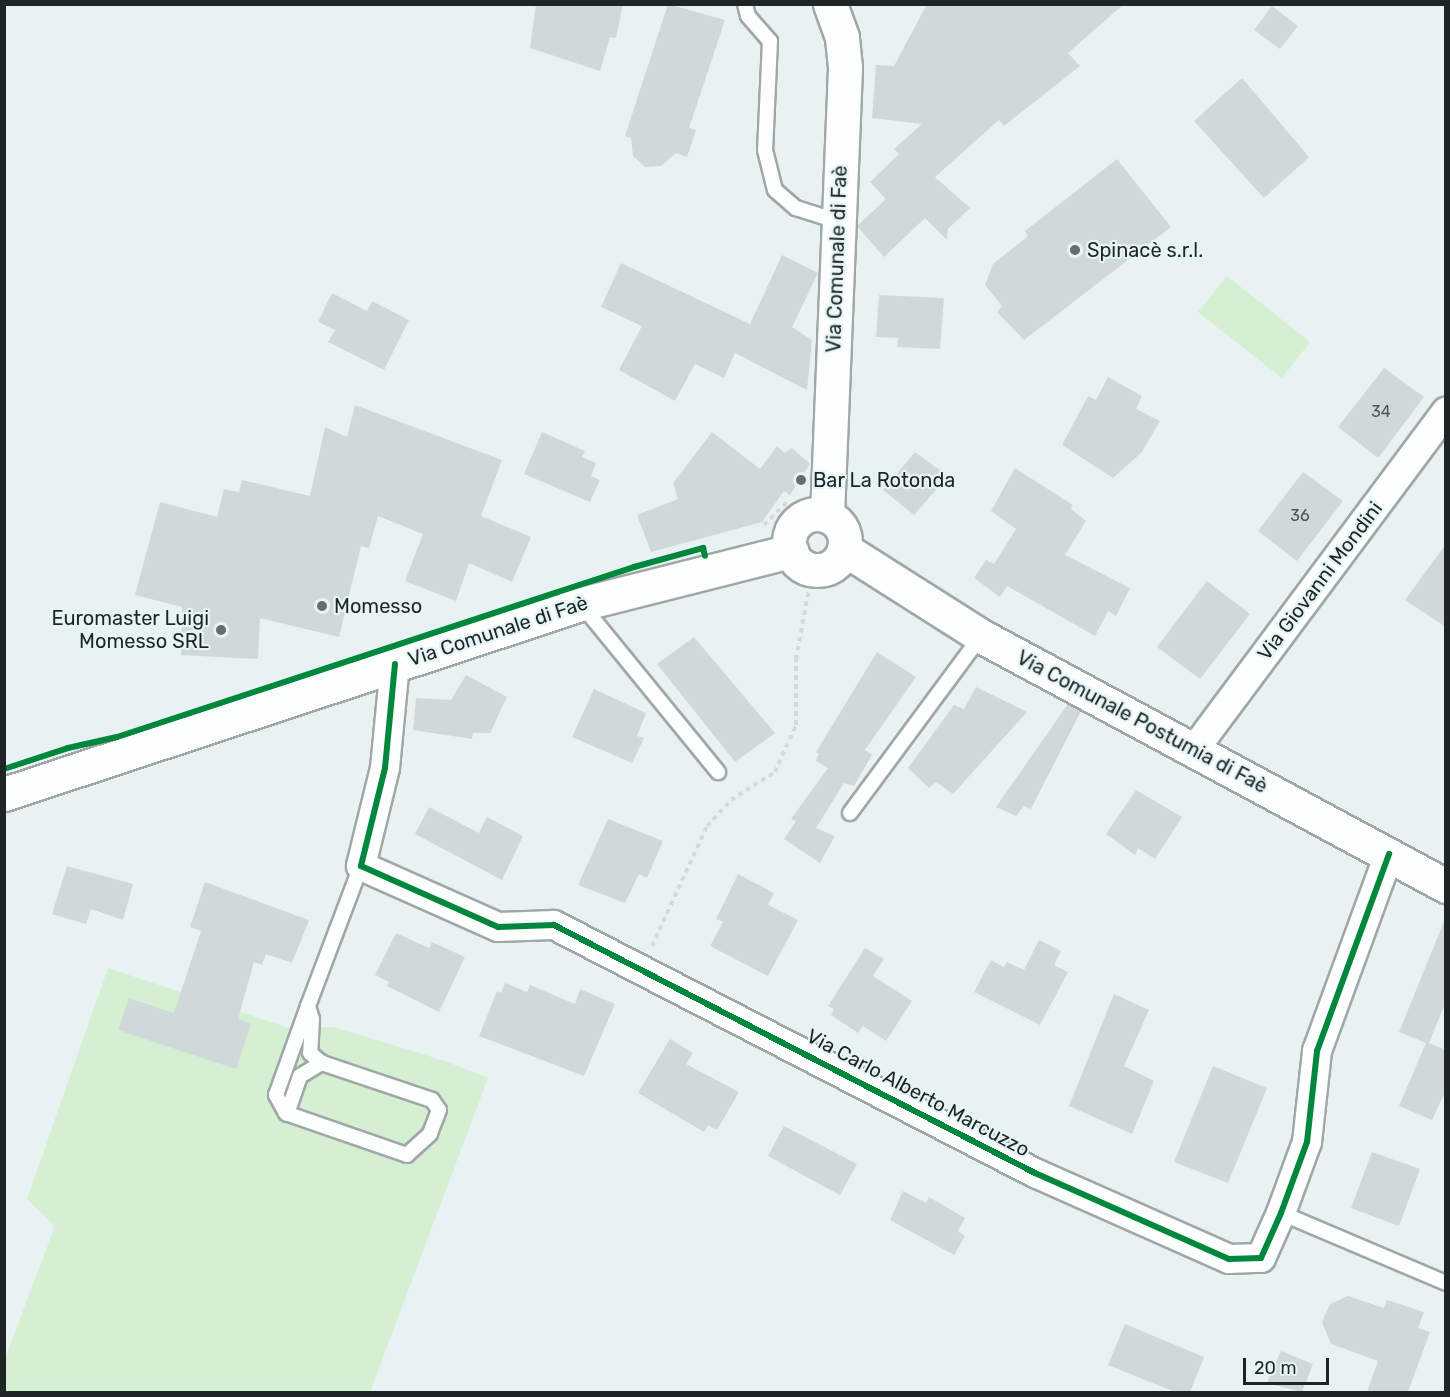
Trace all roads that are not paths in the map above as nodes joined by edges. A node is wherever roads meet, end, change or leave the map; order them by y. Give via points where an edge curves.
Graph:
1 (745, 4) edge
2 (830, 4) edge
3 (837, 221) junction
4 (1446, 412) edge
5 (827, 516) junction
6 (844, 549) junction
7 (802, 560) junction
8 (581, 604) junction
9 (981, 636) junction
10 (395, 664) junction
11 (1194, 750) junction
12 (718, 772) dead end
13 (4, 794) edge
14 (850, 813) dead end
15 (1389, 854) junction
16 (361, 866) junction
17 (1446, 886) edge
18 (308, 1006) junction
19 (322, 1064) junction
20 (287, 1114) junction
21 (1281, 1213) junction
22 (1446, 1283) edge

1 - 3 lane via 748,16 770,41 765,150 775,190 796,208
2 - 3 street, Via Comunale di Faè via 842,37 845,67
3 - 5 street, Via Comunale di Faè
4 - 11 street, Via Giovanni Mondini
5 - 6 street via 840,526
5 - 7 street via 809,516 795,526
6 - 7 street, Via Comunale di Faè via 829,567
6 - 9 street, Via Comunale Postumia di Faè
7 - 8 street, Via Comunale di Faè
8 - 10 street, Via Comunale di Faè
8 - 12 lane
9 - 11 street, Via Comunale Postumia di Faè
9 - 14 lane
10 - 13 street, Via Comunale di Faè
10 - 16 street via 385,768
11 - 15 street, Via Comunale Postumia di Faè
15 - 17 street, Via Comunale Postumia di Faè
15 - 21 street, Via Carlo Alberto Marcuzzo via 1317,1051 1307,1142
16 - 18 lane
16 - 21 street, Via Carlo Alberto Marcuzzo via 498,927 554,925 1035,1173 1229,1259 1261,1258
18 - 19 lane via 312,1020 310,1053
18 - 20 lane via 276,1095
19 - 20 lane via 300,1076
19 - 20 lane via 432,1100 439,1110 430,1134 407,1155
21 - 22 lane

